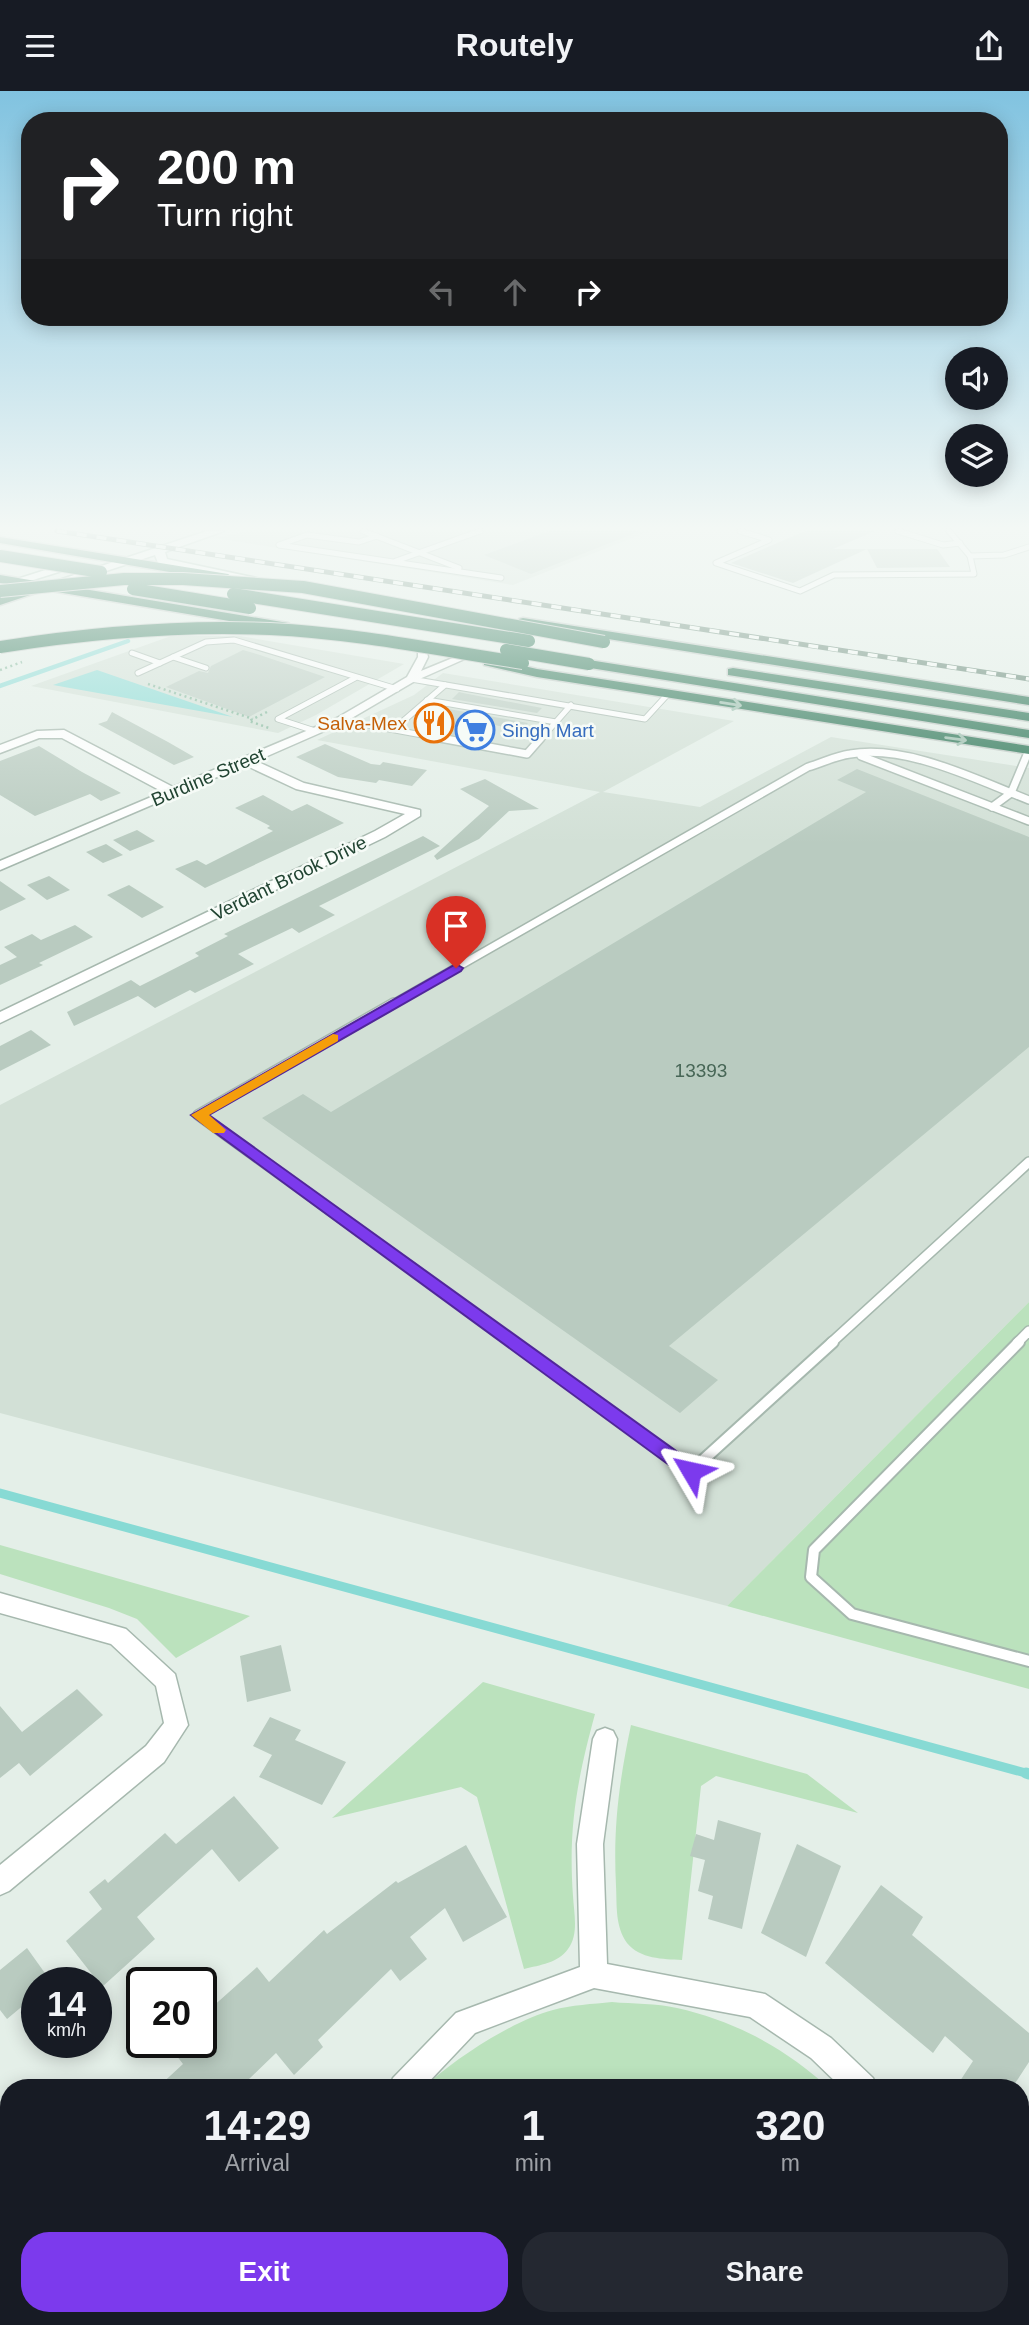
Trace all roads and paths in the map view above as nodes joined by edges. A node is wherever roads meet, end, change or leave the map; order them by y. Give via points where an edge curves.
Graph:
1 (71, 635) edge
2 (328, 635) edge
3 (335, 635) edge
4 (449, 635) edge
5 (466, 635) edge
6 (519, 635) edge
7 (530, 635) edge
8 (615, 635) edge
9 (0, 647) edge
10 (422, 650) junction
11 (132, 653) dead end
12 (173, 657) junction
13 (467, 657) junction
14 (594, 657) junction
15 (160, 663) junction
16 (206, 668) dead end
17 (138, 673) dead end
18 (355, 678) junction
19 (411, 679) junction
20 (141, 681) dead end
21 (444, 685) junction
22 (397, 689) junction
23 (668, 694) junction
24 (427, 701) junction
25 (1029, 701) edge
26 (571, 705) junction
27 (275, 707) dead end
28 (1029, 711) edge
29 (1029, 717) edge
30 (254, 719) junction
31 (341, 720) junction
32 (556, 722) junction
33 (272, 729) dead end
34 (394, 730) junction
35 (315, 731) junction
36 (1029, 734) edge
37 (0, 749) edge
38 (1029, 750) edge
39 (853, 753) junction
40 (246, 761) junction
41 (173, 792) junction
42 (1011, 793) junction
43 (1029, 800) edge
44 (992, 807) junction
45 (1029, 821) edge
46 (0, 866) edge
47 (0, 1018) edge
48 (1029, 1162) edge
49 (1029, 1331) edge
50 (0, 1604) edge
51 (1029, 1661) edge
52 (605, 1739) dead end
53 (0, 1882) edge
54 (594, 1975) junction
55 (412, 2079) edge
56 (854, 2079) edge

1 - 9 highway, bridge
2 - 14 highway, bridge
3 - 10 highway
4 - 14 highway, bridge
5 - 14 highway, bridge
6 - 14 highway, bridge
7 - 13 highway via 513,653 490,660
8 - 25 highway
10 - 13 highway
10 - 19 street
11 - 15 lane
12 - 15 lane
12 - 16 lane
12 - 18 lane via 206,642 234,640
13 - 19 street, Burdine Street
13 - 23 highway
14 - 28 highway
14 - 29 highway
14 - 36 highway
15 - 17 lane
18 - 22 lane
18 - 35 lane via 278,719
19 - 21 lane
19 - 22 street, Burdine Street
20 - 30 path
21 - 24 lane
21 - 26 lane
22 - 31 street, Burdine Street
23 - 26 lane via 645,719
23 -> 38 highway
24 - 32 lane
24 - 34 lane
26 - 32 lane
27 - 30 path
30 - 33 path via 249,721
31 - 34 lane
31 - 35 street, Burdine Street
32 - 34 lane via 527,754
35 - 40 street, Burdine Street
37 - 41 street via 37,735 64,734
38 - 42 lane
39 - 42 lane via 933,763
39 - 44 lane
39 - 48 lane via 808,767 198,1115 691,1471
40 - 41 street, Burdine Street
40 - 47 street, Verdant Brook Drive via 300,786 416,813
41 - 46 street, Burdine Street
42 - 43 lane
42 - 44 lane
44 - 45 lane
49 - 51 lane via 814,1550 811,1577 852,1614
50 - 53 street via 118,1636 167,1681 176,1725 155,1754
52 - 54 street via 590,1845
54 - 55 street via 466,2023
54 - 56 street via 755,2004 821,2048

